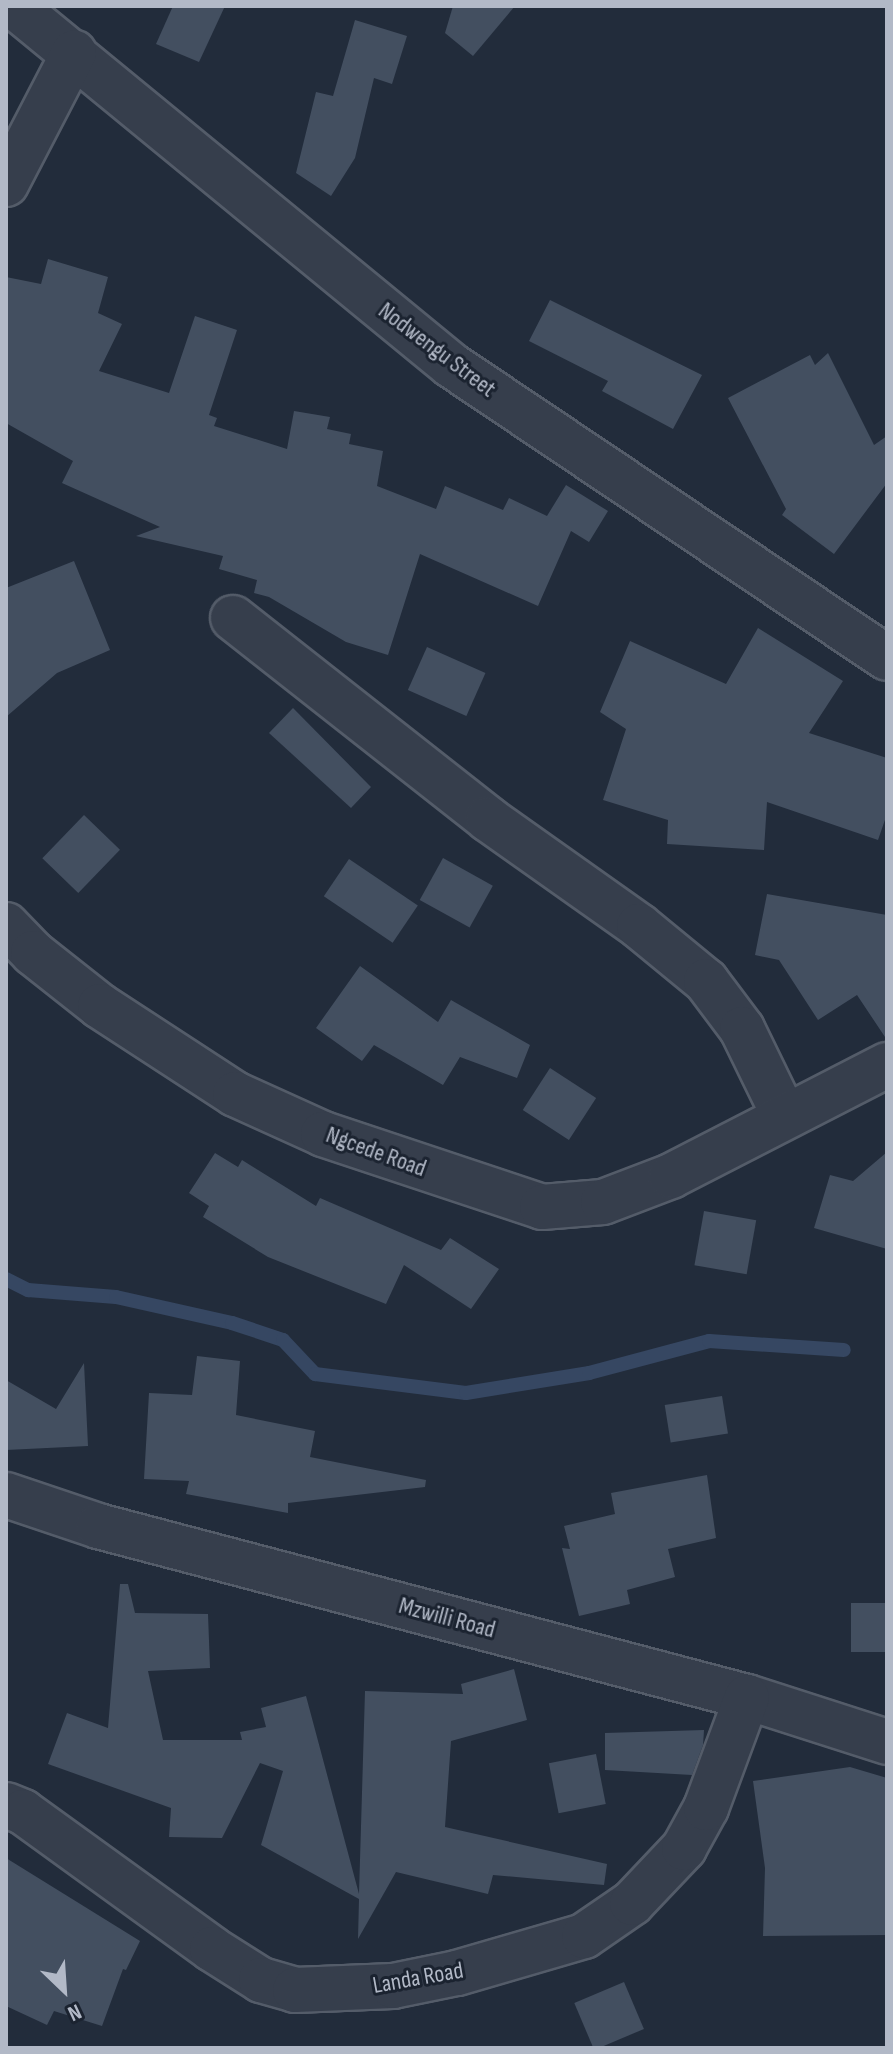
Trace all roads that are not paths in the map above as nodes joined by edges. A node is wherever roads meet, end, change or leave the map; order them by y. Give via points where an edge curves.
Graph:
1 (14, 6) edge
2 (74, 53) junction
3 (6, 184) edge
4 (233, 618) dead end
5 (887, 658) edge
6 (6, 925) edge
7 (887, 1065) edge
8 (784, 1115) junction
9 (6, 1495) edge
10 (747, 1697) junction
11 (887, 1742) edge
12 (6, 1805) edge

1 - 2 street, Nodwengu Street
2 - 3 street
2 - 5 street, Nodwengu Street via 451,365
4 - 8 street via 488,819 639,926 706,981 742,1029
6 - 8 street, Ngcede Road via 100,1006 235,1094 323,1134 542,1207 603,1202 671,1176
7 - 8 street, Ngcede Road
9 - 10 street, Mzwilli Road via 98,1526
10 - 11 street, Mzwilli Road
10 - 12 street, Landa Road via 706,1808 684,1848 632,1903 584,1936 393,1986 295,1990 261,1980

